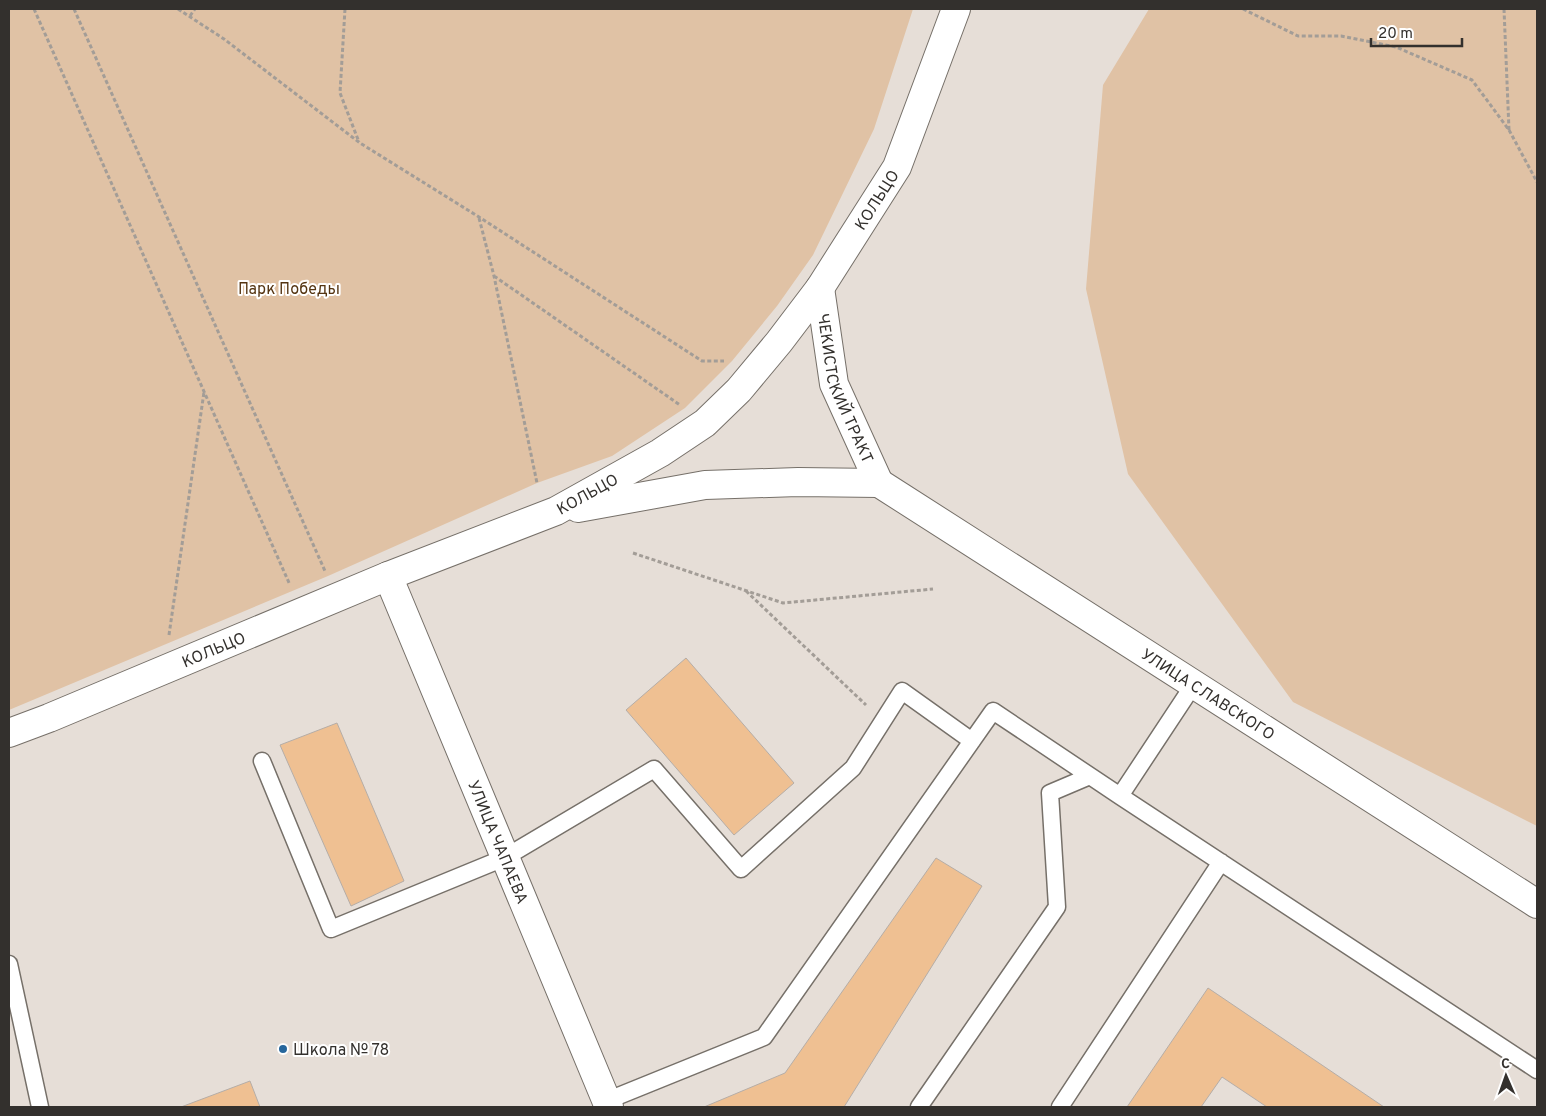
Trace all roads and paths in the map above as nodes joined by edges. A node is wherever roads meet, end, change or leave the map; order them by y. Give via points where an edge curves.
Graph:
1 (34, 9) edge
2 (74, 9) edge
3 (178, 9) edge
4 (195, 9) edge
5 (345, 9) edge
6 (956, 9) edge
7 (1243, 9) edge
8 (1504, 9) edge
9 (190, 16) junction
10 (1508, 130) junction
11 (360, 142) junction
12 (1537, 182) edge
13 (479, 217) junction
14 (494, 276) junction
15 (820, 288) junction
16 (732, 361) dead end
17 (204, 391) junction
18 (685, 408) dead end
19 (537, 483) dead end
20 (879, 483) junction
21 (556, 511) junction
22 (633, 553) dead end
23 (328, 576) dead end
24 (388, 576) junction
25 (933, 589) dead end
26 (744, 590) junction
27 (292, 591) dead end
28 (168, 643) dead end
29 (1194, 684) junction
30 (883, 721) junction
31 (9, 733) edge
32 (972, 741) junction
33 (262, 761) dead end
34 (1090, 776) junction
35 (1120, 796) junction
36 (504, 858) junction
37 (1221, 862) junction
38 (1537, 904) edge
39 (9, 964) edge
40 (1537, 1070) edge
41 (607, 1104) edge
42 (40, 1107) edge
43 (919, 1107) edge
44 (1060, 1107) edge

1 - 17 path
2 - 23 path
3 - 9 path
4 - 9 path
5 - 11 path via 340,93
6 - 15 main road, КОЛЬЦО via 897,167
7 - 10 path via 1298,36 1341,36 1396,47 1472,80
8 - 10 path
9 - 11 path
10 - 12 path
11 - 13 path
13 - 14 path
13 - 16 path via 702,361
14 - 18 path
14 - 19 path
15 - 20 main road, ЧЕКИСТСКИЙ ТРАКТ via 834,384
15 - 21 main road, КОЛЬЦО via 780,342 705,423 660,453
17 - 27 path
17 - 28 path
20 - 21 main road via 705,485
20 - 29 main road, УЛИЦА СЛАВСКОГО
21 - 24 main road, КОЛЬЦО
22 - 26 path
24 - 31 main road, КОЛЬЦО
24 - 36 main road, УЛИЦА ЧАПАЕВА
25 - 26 path via 784,602
26 - 30 path
29 - 35 lane
29 - 38 main road, УЛИЦА СЛАВСКОГО
30 - 32 lane via 902,691
30 - 36 lane via 853,768 741,869 654,769
32 - 34 lane via 993,711
32 - 41 lane via 764,1037
33 - 36 lane via 331,929
34 - 35 lane
34 - 43 lane via 1050,793 1057,907
35 - 37 lane
36 - 41 main road, УЛИЦА ЧАПАЕВА
37 - 40 lane
37 - 44 lane
39 - 42 lane

